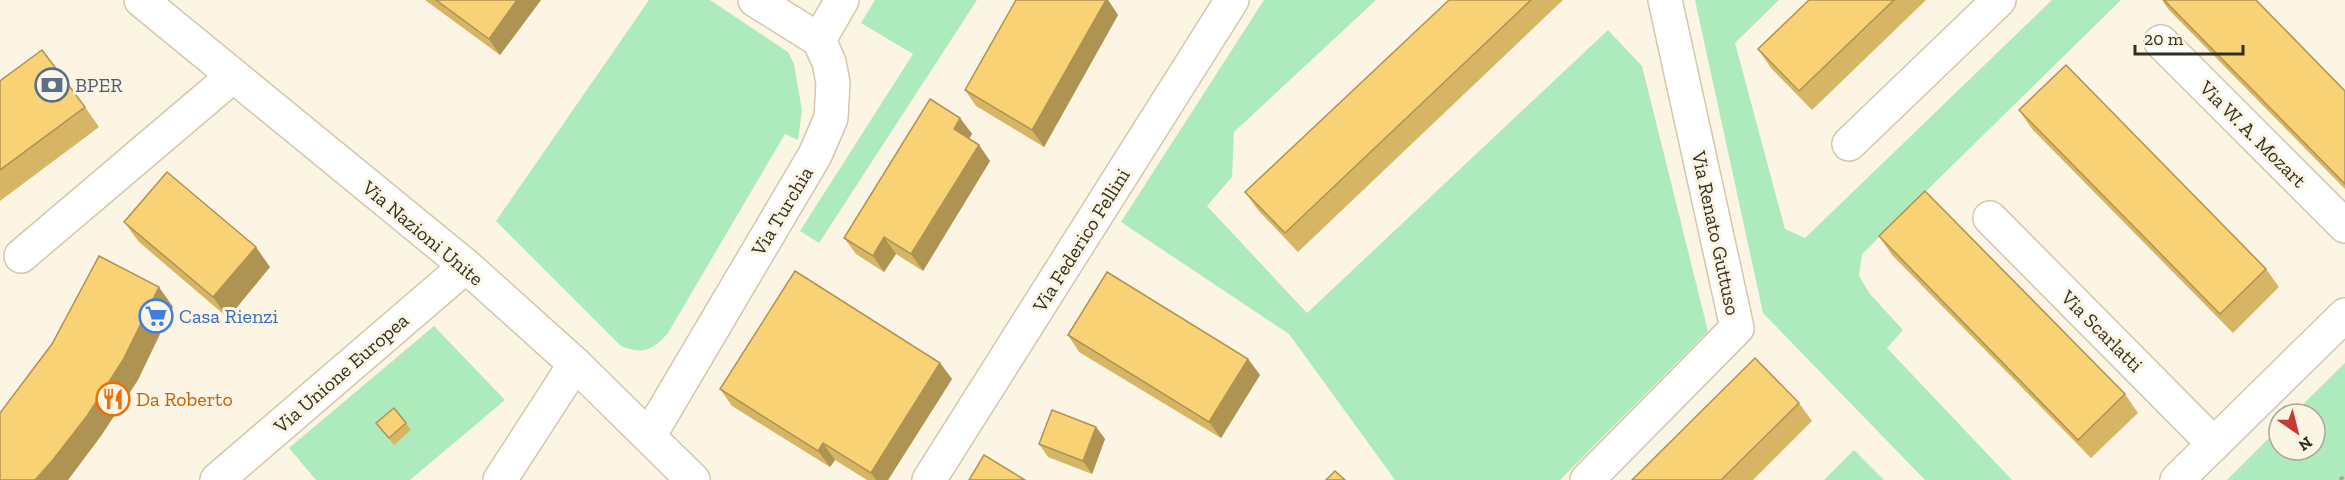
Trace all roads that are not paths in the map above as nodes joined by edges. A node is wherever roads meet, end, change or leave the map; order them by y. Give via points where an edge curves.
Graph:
1 (141, 0) edge
2 (755, 0) edge
3 (843, 0) edge
4 (1232, 0) edge
5 (1665, 0) edge
6 (1999, 0) edge
7 (819, 40) junction
8 (2161, 42) dead end
9 (233, 76) junction
10 (1850, 144) dead end
11 (1990, 218) dead end
12 (2345, 226) edge
13 (21, 256) dead end
14 (466, 266) junction
15 (2345, 315) edge
16 (574, 364) junction
17 (649, 436) junction
18 (2214, 444) junction
19 (217, 480) edge
20 (500, 480) edge
21 (693, 480) edge
22 (929, 480) edge
23 (1587, 480) edge
24 (2177, 480) edge

1 - 9 street, Via Nazioni Unite
2 - 7 street
3 - 7 street
4 - 22 street, Via Federico Fellini
5 - 23 street, Via Renato Guttuso via 1737,328
6 - 10 street
7 - 17 street, Via Turchia via 833,83 831,118 815,154
8 - 12 street, Via W. A. Mozart
9 - 13 street
9 - 14 street, Via Nazioni Unite
11 - 18 street, Via Scarlatti
14 - 16 street, Via Nazioni Unite
14 - 19 street, Via Unione Europea
15 - 18 street
16 - 17 street, Via Nazioni Unite
16 - 20 street
17 - 21 street, Via Nazioni Unite
18 - 24 street

